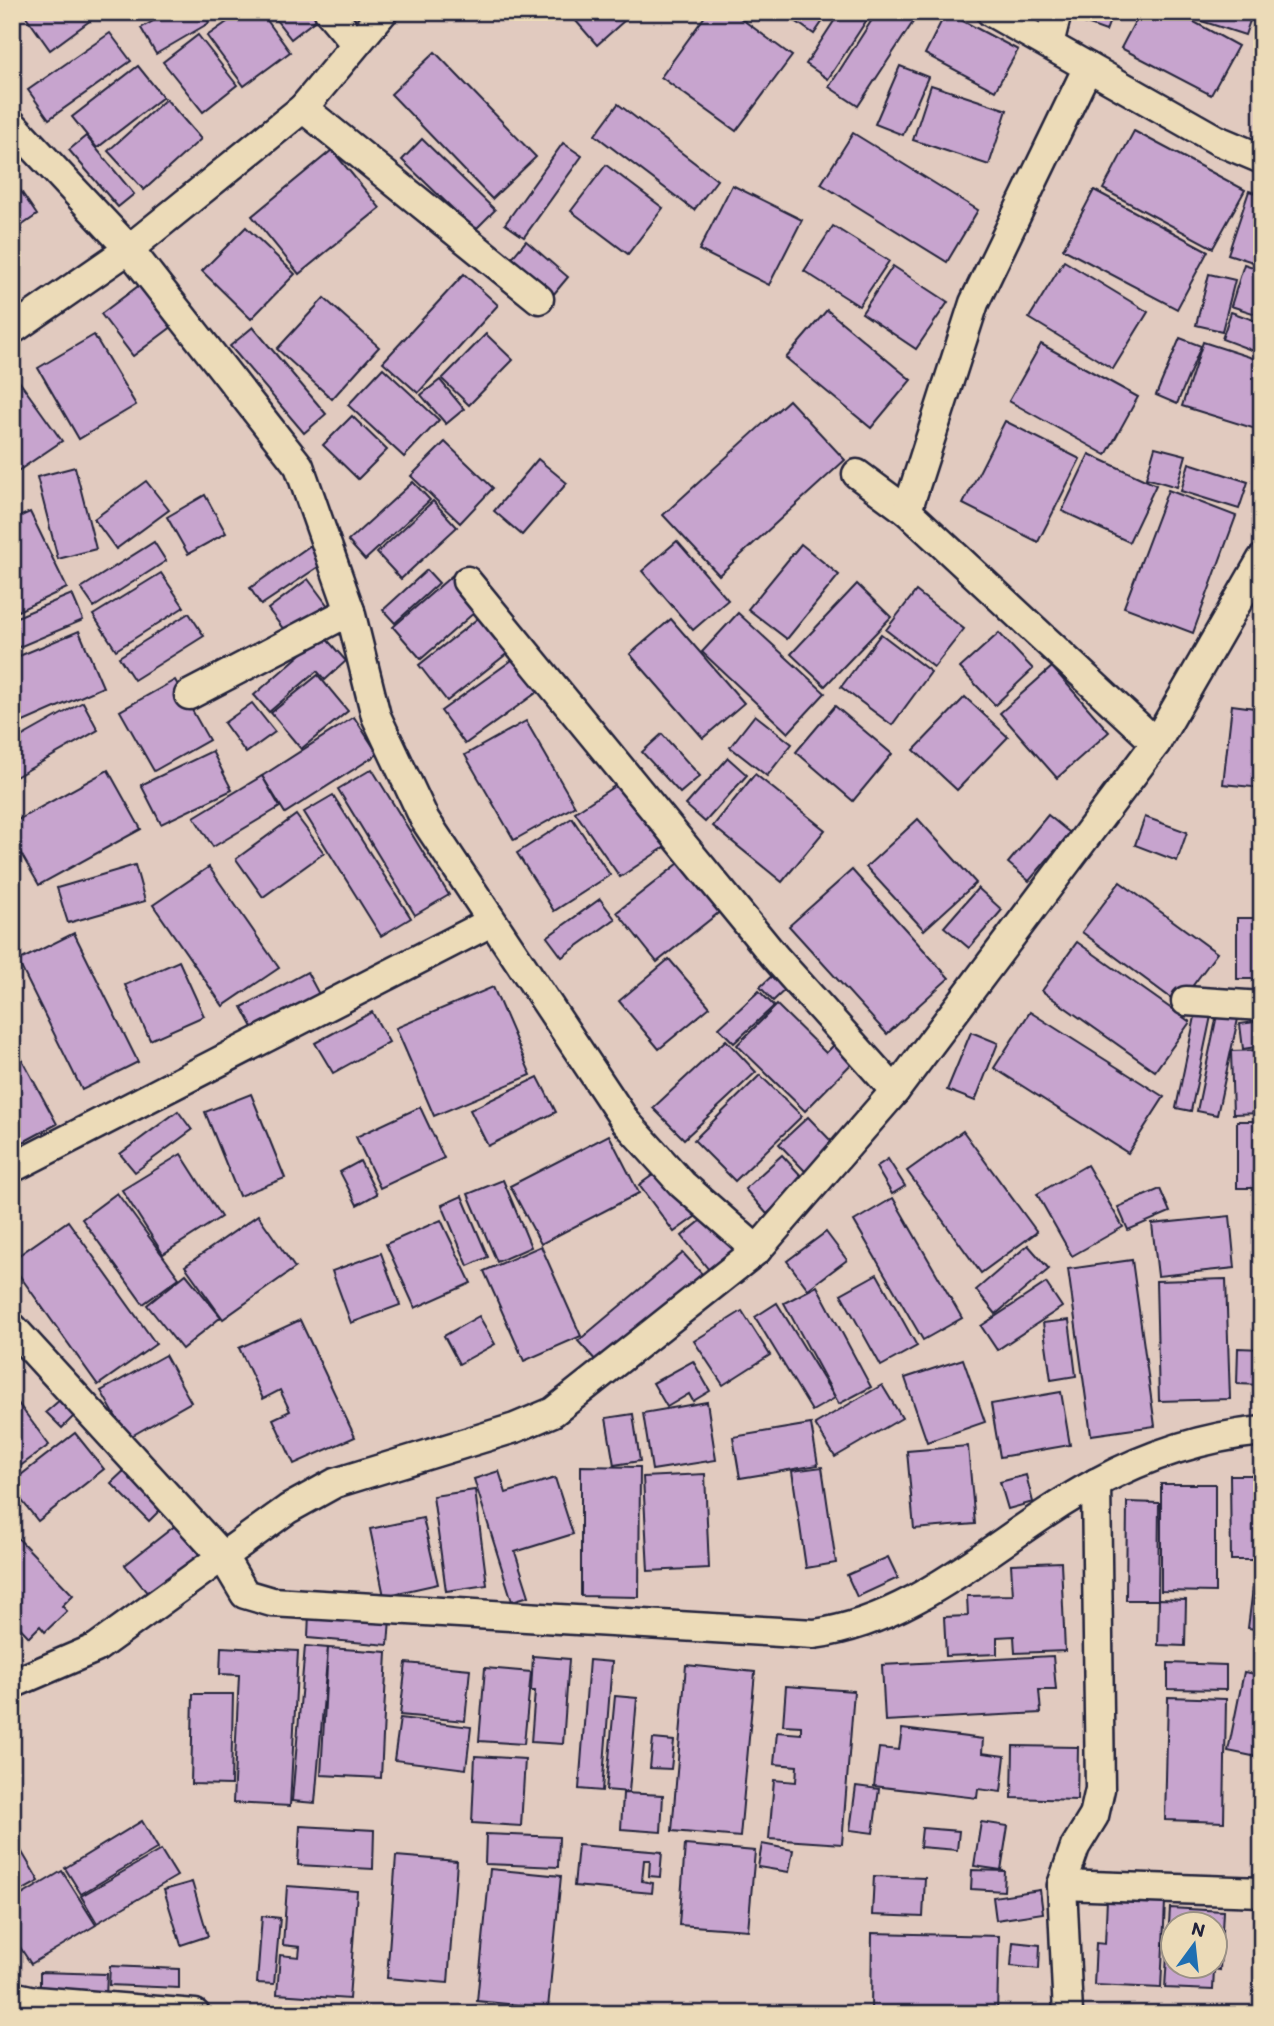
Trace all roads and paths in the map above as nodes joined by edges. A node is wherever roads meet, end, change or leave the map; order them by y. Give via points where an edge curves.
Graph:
1 (329, 12) edge
2 (383, 12) edge
3 (990, 12) edge
4 (1056, 12) edge
5 (355, 43) junction
6 (1049, 44) junction
7 (1088, 66) junction
8 (303, 108) junction
9 (12, 124) edge
10 (1262, 159) edge
11 (129, 249) junction
12 (539, 299) dead end
13 (12, 330) edge
14 (856, 474) dead end
15 (907, 511) junction
16 (1262, 559) edge
17 (467, 581) dead end
18 (350, 611) junction
19 (189, 695) dead end
20 (1156, 743) junction
21 (491, 922) junction
22 (1186, 1001) dead end
23 (1262, 1006) edge
24 (895, 1091) junction
25 (12, 1168) edge
26 (757, 1250) junction
27 (12, 1327) edge
28 (1262, 1431) edge
29 (1096, 1483) junction
30 (223, 1557) junction
31 (12, 1684) edge
32 (1062, 1885) junction
33 (1262, 1892) edge
34 (12, 1996) edge
35 (195, 2014) edge
36 (1068, 2014) edge

1 - 5 street
2 - 5 street
3 - 6 street
4 - 6 street
5 - 8 street
6 - 7 street
7 - 10 street via 1217,140
7 - 15 street via 974,303
8 - 11 street
8 - 12 street
9 - 11 street
11 - 13 street
11 - 18 street via 299,466
14 - 15 street
15 - 20 street
16 - 20 street
17 - 24 street via 775,957
18 - 19 street
18 - 21 street via 376,716 425,820
20 - 24 street
21 - 25 street
21 - 26 street via 626,1122 682,1185
22 - 23 street
24 - 26 street
26 - 30 street via 553,1412 335,1483 288,1509
27 - 30 street
28 - 29 street via 1218,1435 1174,1448
29 - 30 street via 898,1610 849,1629 814,1634 272,1602 245,1594
29 - 32 street via 1100,1789 1094,1816 1075,1847
30 - 31 street via 96,1648
32 - 33 street
32 - 36 street
34 - 35 street

